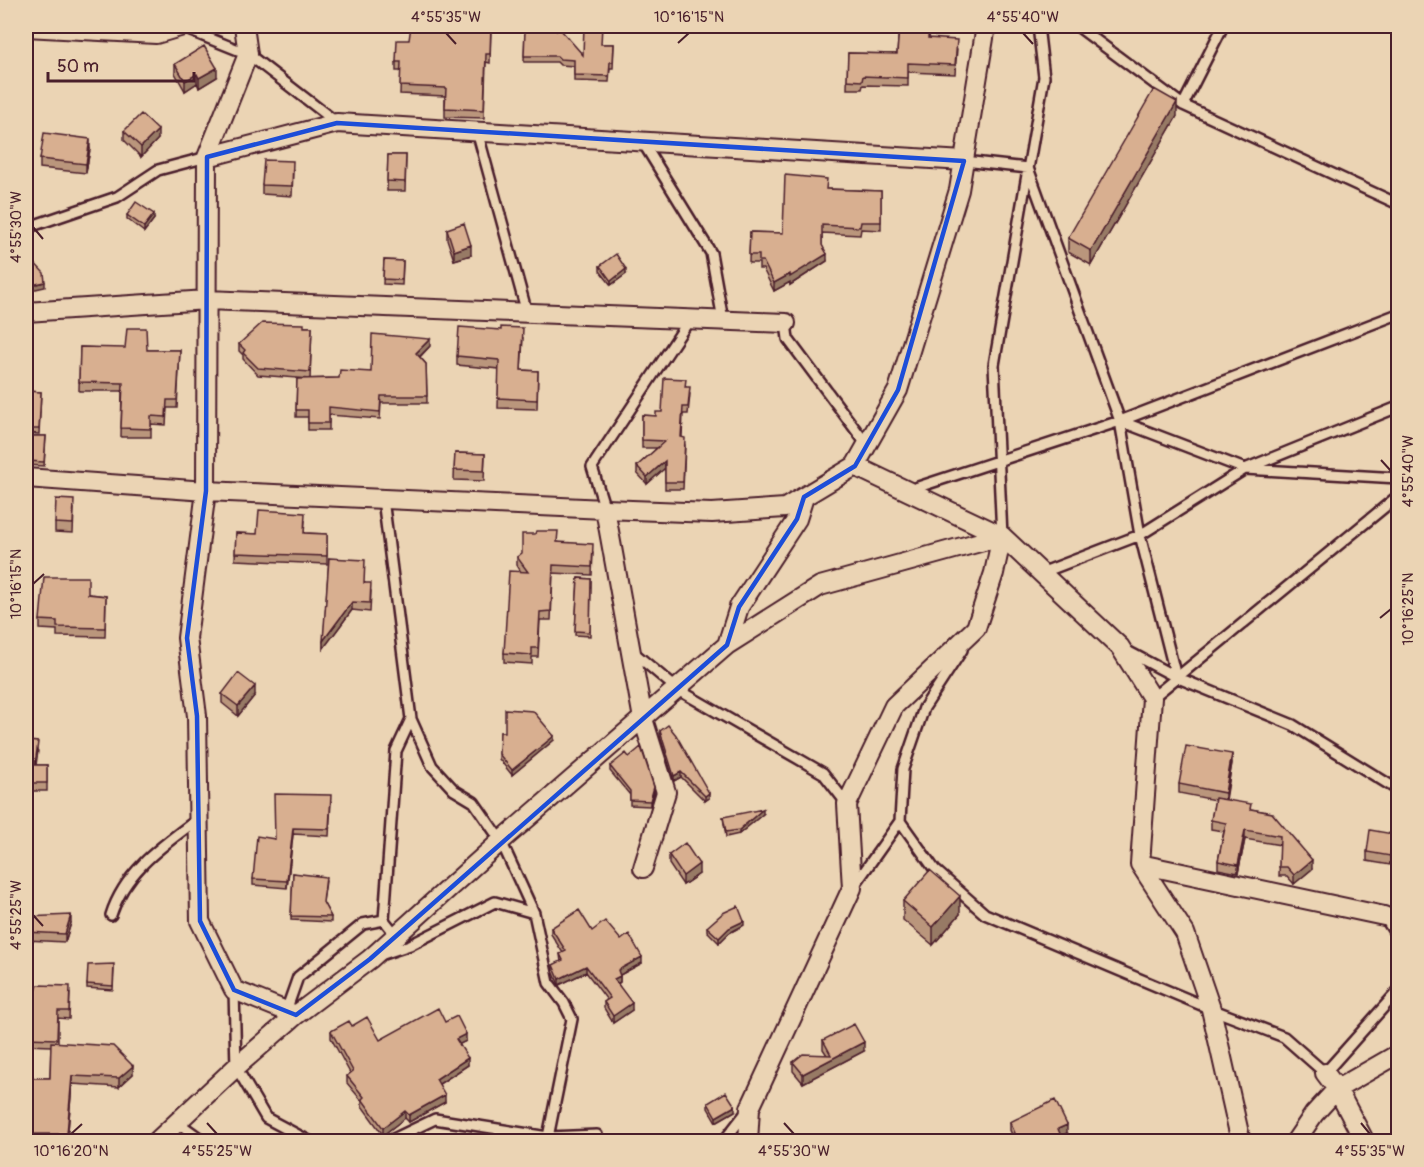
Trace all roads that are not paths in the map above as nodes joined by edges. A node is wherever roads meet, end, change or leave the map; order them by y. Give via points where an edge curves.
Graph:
1 (182, 26) edge
2 (244, 26) edge
3 (986, 26) edge
4 (1038, 26) edge
5 (1077, 26) edge
6 (1223, 26) edge
7 (26, 27) edge
8 (248, 54) junction
9 (1183, 105) junction
10 (337, 123) junction
11 (477, 131) junction
12 (642, 141) junction
13 (207, 157) junction
14 (964, 161) junction
15 (1028, 168) junction
16 (1398, 204) edge
17 (26, 228) edge
18 (207, 300) junction
19 (26, 312) edge
20 (527, 313) junction
21 (1398, 314) edge
22 (690, 319) junction
23 (723, 320) junction
24 (786, 322) joint
25 (1398, 407) edge
26 (1120, 421) junction
27 (867, 445) junction
28 (997, 462) junction
29 (855, 466) junction
30 (1245, 469) junction
31 (26, 478) edge
32 (1398, 478) edge
33 (207, 491) junction
34 (907, 491) junction
35 (1398, 496) edge
36 (804, 497) junction
37 (383, 499) junction
38 (605, 509) junction
39 (1140, 535) junction
40 (1002, 536) junction
41 (1041, 573) junction
42 (976, 628) junction
43 (727, 645) junction
44 (1120, 647) junction
45 (629, 649) junction
46 (1176, 677) junction
47 (677, 689) junction
48 (1152, 698) junction
49 (411, 719) junction
50 (643, 719) junction
51 (1398, 790) edge
52 (847, 804) junction
53 (198, 819) junction
54 (900, 821) junction
55 (501, 841) junction
56 (1140, 864) junction
57 (643, 868) dead end
58 (852, 888) junction
59 (534, 913) junction
60 (111, 915) dead end
61 (1384, 916) joint
62 (384, 920) junction
63 (396, 935) junction
64 (1398, 938) edge
65 (370, 959) junction
66 (234, 990) junction
67 (1398, 991) edge
68 (1210, 1009) junction
69 (291, 1013) junction
70 (1398, 1054) edge
71 (236, 1067) junction
72 (1325, 1073) junction
73 (1337, 1089) junction
74 (750, 1108) junction
75 (177, 1122) junction
76 (597, 1135) dead end
77 (549, 1139) edge
78 (156, 1142) edge
79 (205, 1142) edge
80 (311, 1142) edge
81 (387, 1142) edge
82 (723, 1142) edge
83 (748, 1142) edge
84 (1241, 1142) edge
85 (1294, 1142) edge
86 (1365, 1142) edge

1 - 7 street via 156,34
1 - 8 lane
2 - 8 street
3 - 14 street
4 - 15 lane via 1044,77
5 - 9 lane
6 - 9 lane
8 - 10 lane
8 - 13 street
9 - 16 lane
10 - 11 street
10 - 13 street
11 - 12 street
11 - 20 lane
12 - 14 street
12 - 23 lane via 711,253
13 - 17 lane via 158,170 117,197
13 - 18 street
14 - 15 lane
14 - 27 street via 959,190 898,390
15 - 26 lane
15 - 28 lane via 994,365
18 - 19 street
18 - 20 street
18 - 33 street
20 - 22 street
21 - 26 lane
22 - 23 street
22 - 38 lane via 592,467
23 - 24 street
24 - 27 lane via 788,339
25 - 30 lane
26 - 28 lane
26 - 30 lane
26 - 39 lane
27 - 29 street
28 - 34 lane
28 - 40 lane
29 - 34 street
29 - 36 street
30 - 32 lane
30 - 39 lane
31 - 33 street
33 - 37 street
33 - 53 street via 187,638 197,716
34 - 40 street
35 - 46 lane
36 - 38 street via 785,508 723,512
36 - 43 street via 797,519 739,607
37 - 38 street
37 - 49 lane
38 - 45 street
39 - 41 lane
39 - 46 lane
40 - 41 street
40 - 42 street
40 - 43 street via 820,586
41 - 44 street
42 - 52 street via 894,706
42 - 54 lane via 924,708 903,769
43 - 47 street
44 - 46 lane
44 - 48 street
45 - 47 lane
45 - 50 street
46 - 48 lane
46 - 51 lane via 1293,725
47 - 50 street
47 - 52 lane via 823,773
48 - 56 street
49 - 55 lane via 432,766 454,790 474,802
49 - 62 lane via 396,751
50 - 55 street
50 - 57 street via 666,792
52 - 58 street
53 - 60 lane via 146,858 116,899
53 - 66 street via 200,921
54 - 58 lane
54 - 68 lane via 935,870 985,914
55 - 59 lane
55 - 63 street
56 - 61 street
56 - 68 street via 1185,933
58 - 74 street
59 - 65 lane via 495,902 410,945
59 - 77 lane via 549,983 572,1019
61 - 64 lane
62 - 63 lane
62 - 69 lane via 363,924 298,977
63 - 65 street
65 - 69 street
66 - 69 street
66 - 71 lane
67 - 72 lane
68 - 72 lane via 1284,1036
68 - 84 street
69 - 71 street
70 - 73 street
71 - 75 street
71 - 80 lane via 266,1118
72 - 73 street
73 - 85 street
73 - 86 street
74 - 82 lane
74 - 83 street
75 - 78 street
75 - 79 lane
76 - 77 lane
77 - 81 lane via 435,1119

